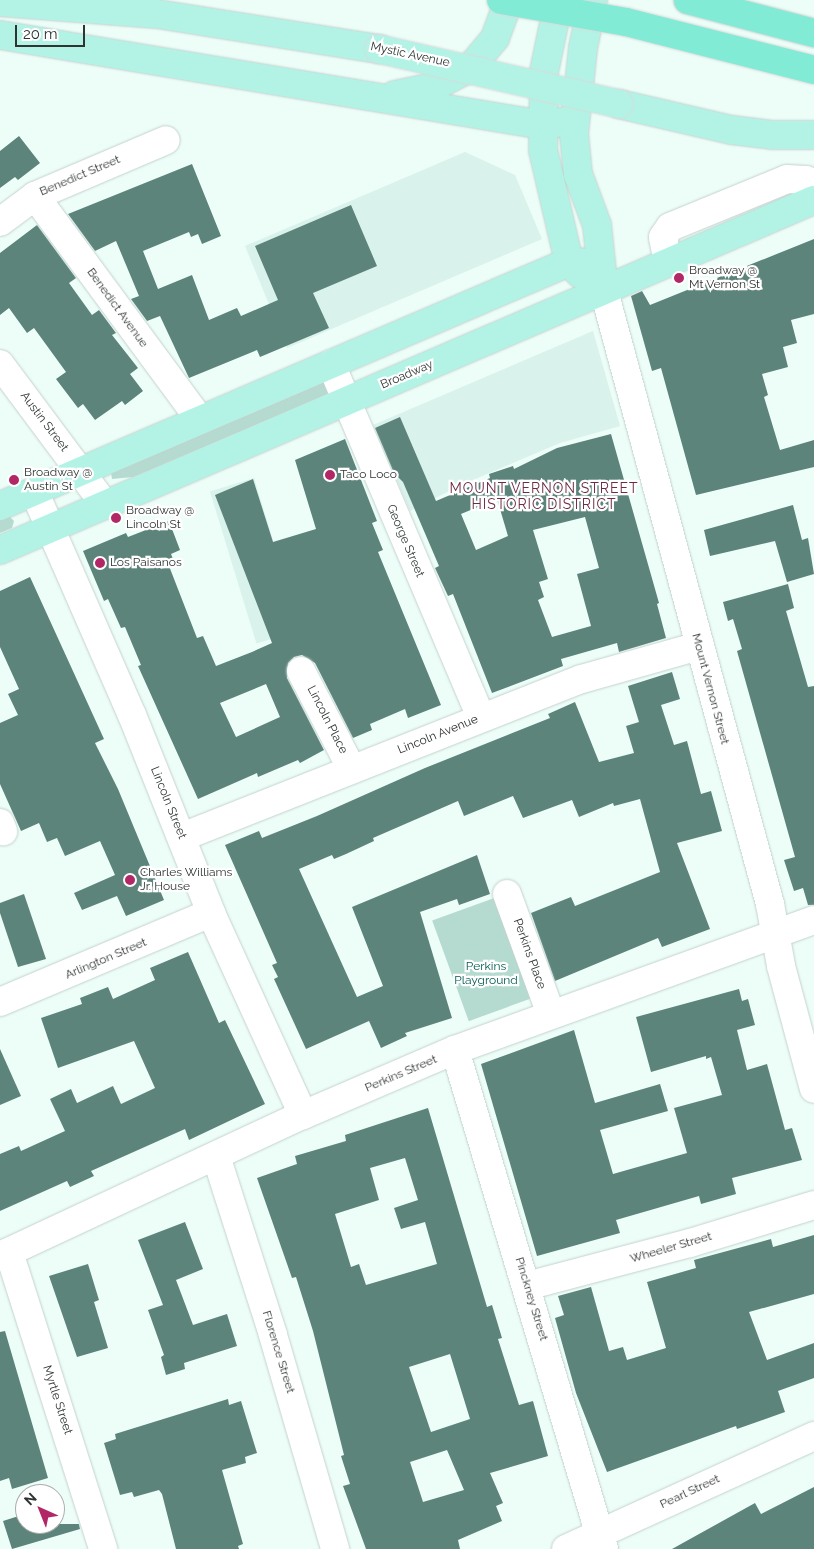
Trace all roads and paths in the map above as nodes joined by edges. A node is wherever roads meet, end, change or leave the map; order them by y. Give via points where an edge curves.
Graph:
1 (500, 0) edge
2 (509, 0) edge
3 (559, 0) edge
4 (593, 0) edge
5 (688, 0) edge
6 (0, 2) edge
7 (814, 34) edge
8 (0, 35) edge
9 (814, 70) edge
10 (376, 98) junction
11 (575, 115) junction
12 (542, 124) junction
13 (814, 135) edge
14 (166, 140) dead end
15 (814, 188) edge
16 (35, 196) junction
17 (814, 200) edge
18 (0, 222) edge
19 (569, 262) junction
20 (601, 263) junction
21 (668, 263) junction
22 (600, 292) junction
23 (0, 364) edge
24 (331, 364) junction
25 (346, 401) junction
26 (200, 420) junction
27 (80, 471) junction
28 (34, 491) junction
29 (105, 505) junction
30 (0, 506) edge
31 (50, 529) junction
32 (0, 550) edge
33 (699, 646) junction
34 (302, 671) dead end
35 (481, 717) junction
36 (352, 770) junction
37 (182, 837) junction
38 (507, 894) dead end
39 (211, 913) junction
40 (814, 920) edge
41 (777, 933) junction
42 (0, 1002) edge
43 (551, 1014) junction
44 (455, 1050) junction
45 (814, 1089) edge
46 (303, 1115) junction
47 (216, 1156) junction
48 (814, 1205) edge
49 (4, 1254) edge
50 (527, 1286) junction
51 (814, 1436) edge
52 (602, 1541) edge
53 (103, 1549) edge
54 (335, 1549) edge
55 (566, 1549) edge

1 - 9 highway, bridge via 626,22
2 - 10 main road via 495,38 470,68 433,88
3 - 12 main road via 544,72
4 - 11 main road
5 - 7 highway
6 - 13 main road, Mystic Avenue, bridge via 157,14 379,49 732,130 772,135
8 - 10 main road
10 - 12 main road
11 - 12 main road via 568,121
11 - 20 main road via 578,174 597,225
12 - 19 main road via 543,150
14 - 16 street, Benedict Street
15 - 21 street via 806,180 787,179 670,227 663,237
16 - 18 street, Benedict Street
16 - 26 street, Benedict Avenue
17 - 21 main road, Broadway
19 - 20 main road
19 - 22 main road
19 - 24 main road
20 - 22 main road
21 - 22 main road, Broadway
22 - 25 main road, Broadway
22 - 33 street, Mount Vernon Street
23 - 27 street, Austin Street
24 - 25 street, George Street
24 - 26 main road
25 - 29 main road, Broadway
25 - 35 street, George Street
26 - 27 main road
27 - 28 main road
27 - 29 street, Austin Street
28 - 30 main road
28 - 31 street, Lincoln Street
29 - 31 main road, Broadway
31 - 32 main road, Broadway
31 - 37 street, Lincoln Street
33 - 35 street, Lincoln Avenue via 582,680
33 - 41 street, Mount Vernon Street
34 - 36 street, Lincoln Place
35 - 36 street, Lincoln Avenue
36 - 37 street, Lincoln Avenue
37 - 39 street, Lincoln Street
38 - 43 street, Perkins Place
39 - 42 street, Arlington Street
39 - 46 street, Lincoln Street
40 - 41 street, Perkins Street
41 - 43 street, Perkins Street
41 - 45 street, Mount Vernon Street via 781,966
43 - 44 street, Perkins Street
44 - 46 street, Perkins Street
44 - 50 street, Pinckney Street
46 - 47 street, Perkins Street
47 - 49 street, Perkins Street
47 - 54 street, Florence Street via 273,1335
48 - 50 street, Wheeler Street via 690,1243
49 - 53 street, Myrtle Street
50 - 52 street, Pinckney Street
51 - 52 street, Pearl Street
52 - 55 street, Pearl Street

